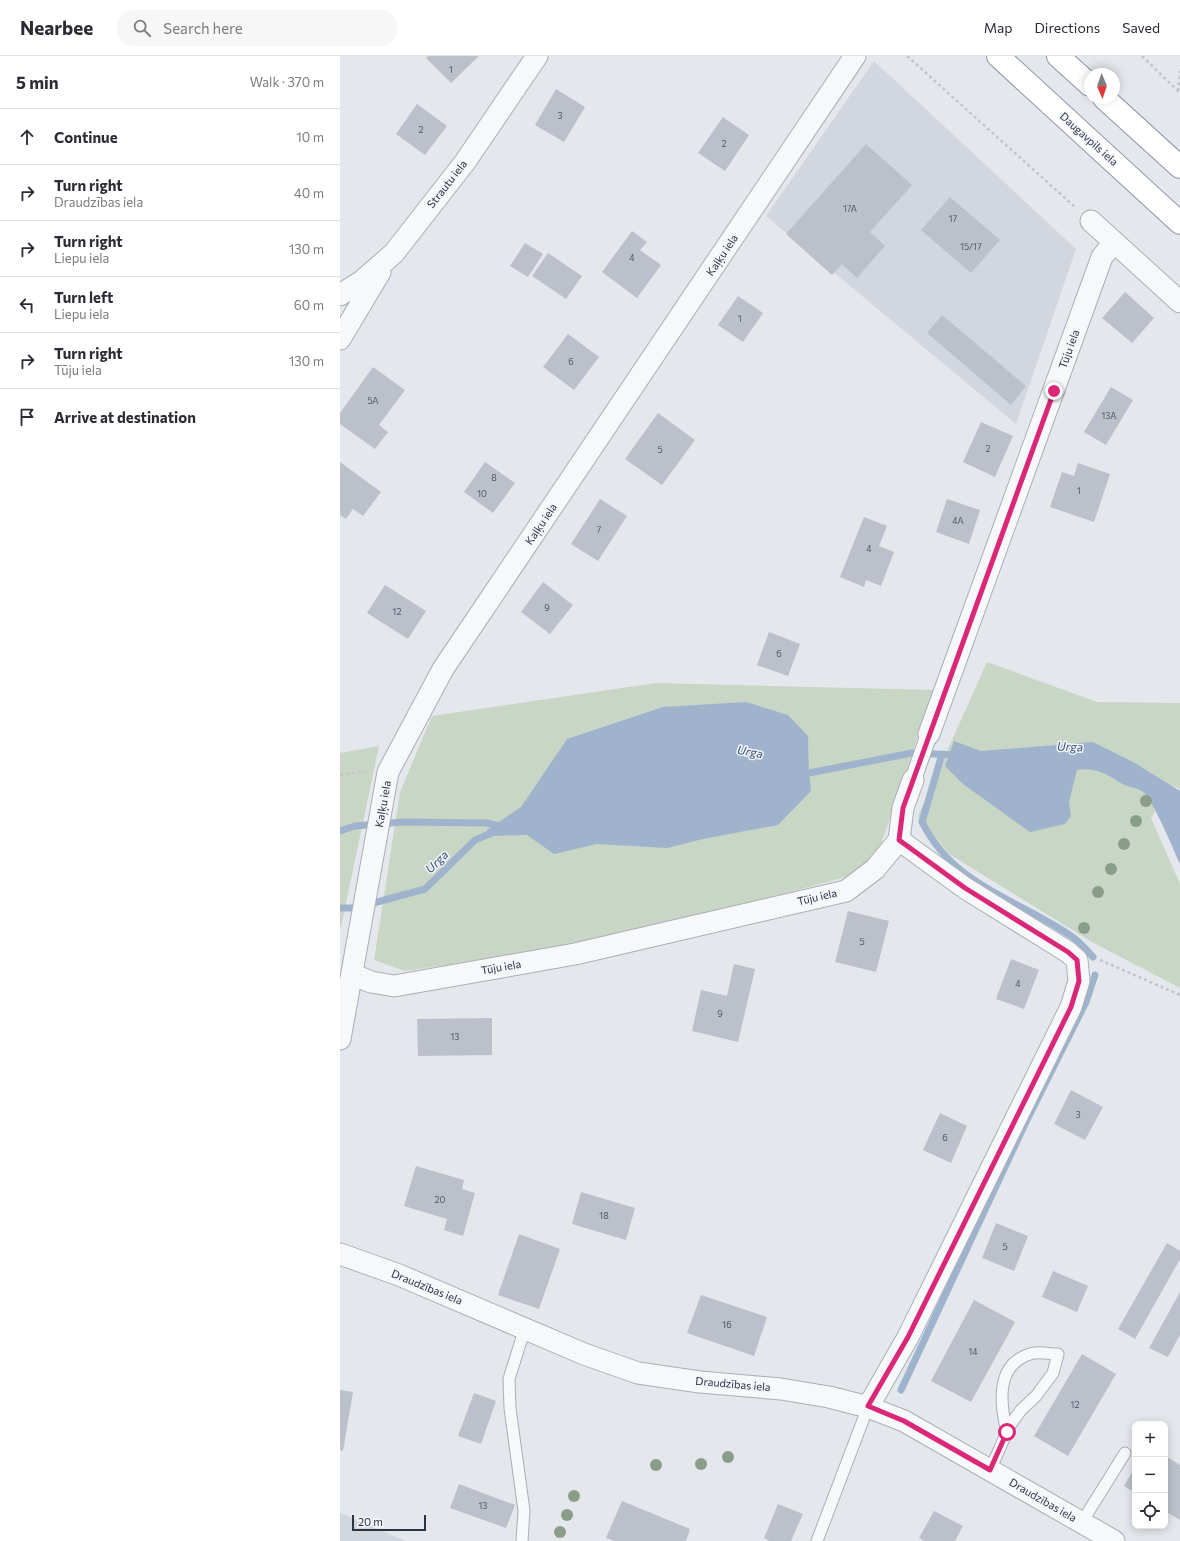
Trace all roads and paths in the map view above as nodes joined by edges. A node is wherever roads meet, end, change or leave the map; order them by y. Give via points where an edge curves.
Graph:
1 (537, 56) edge
2 (854, 56) edge
3 (907, 56) edge
4 (998, 56) edge
5 (1058, 56) edge
6 (1142, 56) edge
7 (1180, 71) edge
8 (1084, 80) edge
9 (1179, 92) edge
10 (1111, 104) edge
11 (1180, 167) edge
12 (1091, 221) joint
13 (1180, 223) edge
14 (1114, 242) junction
15 (388, 258) junction
16 (340, 295) edge
17 (1180, 302) edge
18 (340, 339) edge
19 (929, 734) joint
20 (367, 771) dead end
21 (340, 775) edge
22 (913, 780) joint
23 (899, 840) junction
24 (1077, 960) junction
25 (352, 974) junction
26 (1180, 995) edge
27 (340, 1039) edge
28 (340, 1254) edge
29 (525, 1328) junction
30 (868, 1406) junction
31 (1007, 1432) junction
32 (1125, 1453) dead end
33 (990, 1470) junction
34 (1082, 1522) junction
35 (522, 1541) edge
36 (817, 1541) edge
37 (1114, 1541) edge

1 - 15 street, Strautu iela via 465,162
2 - 25 street, Kaļķu iela via 443,669 388,772
3 - 12 path
4 - 13 highway, Daugavpils iela
5 - 8 highway
6 - 9 path
7 - 9 path
10 - 11 highway
12 - 14 street
14 - 17 street
14 - 19 street, Tūju iela via 1102,257
15 - 16 street, Strautu iela via 362,281
15 - 18 street
19 - 22 street, Tūju iela
20 - 21 path
22 - 23 street, Tūju iela via 903,808
23 - 24 street via 965,888
23 - 25 street, Tūju iela via 874,870 846,891 575,954 394,986 370,982
24 - 26 path via 1103,960
24 - 30 street via 1079,981 1071,1007 908,1337
25 - 27 street, Kaļķu iela
28 - 29 street, Draudzības iela via 399,1275
29 - 30 street, Draudzības iela via 638,1374 781,1389
29 - 35 lane via 509,1379 510,1408 524,1511
30 - 33 street, Draudzības iela via 904,1421
30 - 36 lane
31 - 31 lane via 1053,1373 1058,1354 1031,1353 1018,1360 1008,1370 1002,1386 1002,1410
31 - 33 lane
32 - 34 lane
33 - 34 street, Draudzības iela
34 - 37 street, Draudzības iela

